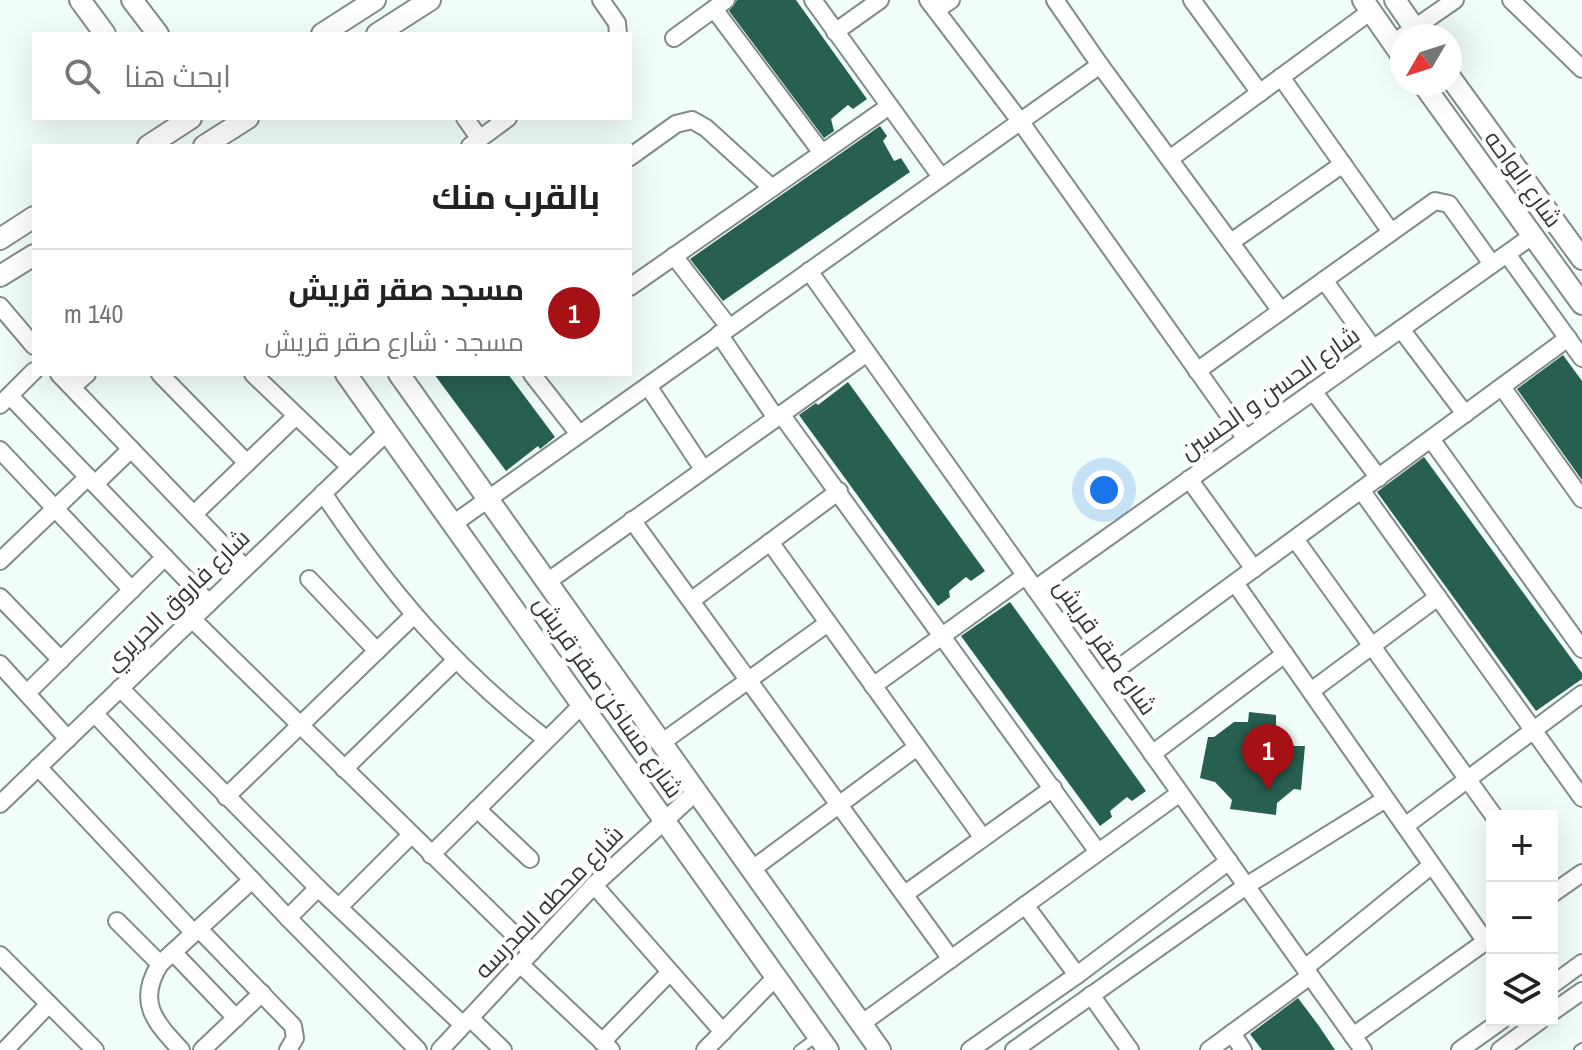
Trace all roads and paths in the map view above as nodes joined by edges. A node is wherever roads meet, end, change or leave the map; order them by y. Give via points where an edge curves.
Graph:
1 (80, 0) edge
2 (132, 0) edge
3 (375, 0) edge
4 (430, 0) edge
5 (601, 0) edge
6 (813, 0) edge
7 (880, 0) edge
8 (951, 0) edge
9 (1055, 0) edge
10 (1192, 0) edge
11 (1395, 0) edge
12 (1455, 0) edge
13 (1511, 0) edge
14 (720, 4) edge
15 (932, 5) edge
16 (1367, 5) edge
17 (1402, 24) edge
18 (1425, 24) edge
19 (1390, 25) edge
20 (402, 28) edge
21 (104, 32) edge
22 (156, 32) edge
23 (325, 32) edge
24 (618, 32) edge
25 (835, 32) junction
26 (674, 38) dead end
27 (1100, 65) junction
28 (1582, 69) edge
29 (1281, 77) junction
30 (1260, 93) junction
31 (1462, 94) edge
32 (1432, 96) edge
33 (888, 107) junction
34 (246, 120) edge
35 (466, 120) edge
36 (505, 120) edge
37 (178, 121) edge
38 (1020, 121) junction
39 (232, 139) edge
40 (475, 142) edge
41 (150, 144) edge
42 (212, 144) edge
43 (822, 153) junction
44 (632, 156) edge
45 (1171, 158) junction
46 (1343, 164) junction
47 (941, 177) junction
48 (772, 188) junction
49 (32, 218) edge
50 (1391, 232) junction
51 (1532, 236) junction
52 (0, 239) edge
53 (1231, 242) junction
54 (1507, 254) junction
55 (32, 256) edge
56 (674, 256) junction
57 (1582, 259) edge
58 (1492, 264) junction
59 (809, 271) junction
60 (0, 276) edge
61 (1324, 280) junction
62 (632, 286) edge
63 (1582, 304) edge
64 (0, 306) edge
65 (1281, 311) junction
66 (1401, 329) junction
67 (724, 331) junction
68 (1568, 338) junction
69 (32, 344) edge
70 (1373, 348) junction
71 (867, 353) junction
72 (1582, 358) edge
73 (1197, 371) junction
74 (32, 373) edge
75 (61, 376) edge
76 (85, 376) edge
77 (162, 376) edge
78 (255, 376) edge
79 (347, 376) edge
80 (400, 376) edge
81 (534, 376) edge
82 (648, 386) junction
83 (72, 387) junction
84 (1502, 387) junction
85 (1313, 391) junction
86 (5, 400) edge
87 (1465, 414) junction
88 (296, 416) junction
89 (779, 416) junction
90 (387, 432) junction
91 (579, 434) junction
92 (1246, 439) junction
93 (1431, 439) junction
94 (131, 449) junction
95 (0, 450) edge
96 (247, 463) junction
97 (350, 467) junction
98 (703, 469) junction
99 (1379, 478) junction
100 (1189, 479) junction
101 (91, 480) junction
102 (1361, 490) junction
103 (839, 491) junction
104 (323, 493) junction
105 (488, 499) junction
106 (1582, 499) edge
107 (55, 508) junction
108 (194, 514) junction
109 (632, 520) junction
110 (453, 524) junction
111 (1295, 539) junction
112 (770, 542) junction
113 (165, 557) junction
114 (0, 561) edge
115 (245, 568) junction
116 (1254, 569) junction
117 (309, 579) dead end
118 (547, 582) junction
119 (1030, 582) junction
120 (1235, 583) junction
121 (132, 590) junction
122 (0, 597) edge
123 (1438, 597) junction
124 (692, 600) junction
125 (209, 603) junction
126 (413, 616) junction
127 (192, 619) junction
128 (828, 623) junction
129 (943, 635) junction
130 (1372, 646) junction
131 (1582, 649) edge
132 (377, 651) junction
133 (1285, 654) junction
134 (61, 660) junction
135 (455, 661) junction
136 (0, 664) edge
137 (749, 679) junction
138 (1101, 681) junction
139 (873, 686) junction
140 (120, 688) junction
141 (1311, 691) junction
142 (27, 693) junction
143 (1582, 694) edge
144 (582, 705) junction
145 (94, 713) junction
146 (299, 725) junction
147 (1533, 730) junction
148 (68, 739) junction
149 (546, 739) junction
150 (661, 743) junction
151 (917, 747) junction
152 (1152, 754) junction
153 (38, 767) junction
154 (344, 769) junction
155 (1467, 779) junction
156 (1053, 788) junction
157 (696, 792) junction
158 (1180, 793) junction
159 (226, 797) junction
160 (1582, 798) edge
161 (1384, 800) junction
162 (0, 804) edge
163 (839, 804) junction
164 (477, 809) junction
165 (1490, 810) edge
166 (664, 820) junction
167 (1405, 826) junction
168 (411, 835) junction
169 (983, 838) junction
170 (1098, 852) junction
171 (431, 855) junction
172 (530, 859) dead end
173 (1229, 861) junction
174 (1432, 865) junction
175 (751, 870) junction
176 (1582, 873) edge
177 (252, 880) junction
178 (594, 885) junction
179 (1246, 886) junction
180 (318, 888) junction
181 (1558, 890) edge
182 (905, 894) junction
183 (1025, 905) junction
184 (339, 907) junction
185 (288, 918) junction
186 (117, 921) dead end
187 (196, 931) junction
188 (1486, 935) edge
189 (1486, 941) edge
190 (173, 952) junction
191 (0, 955) edge
192 (527, 958) junction
193 (951, 959) junction
194 (1582, 963) edge
195 (160, 964) junction
196 (670, 972) junction
197 (1307, 972) junction
198 (1077, 975) junction
199 (776, 977) junction
200 (1558, 981) edge
201 (1582, 991) edge
202 (262, 993) junction
203 (1091, 995) junction
204 (49, 1004) junction
205 (1558, 1008) edge
206 (236, 1018) junction
207 (467, 1022) junction
208 (861, 1024) junction
209 (1494, 1026) edge
210 (1533, 1026) edge
211 (723, 1032) junction
212 (1232, 1033) junction
213 (823, 1043) edge
214 (1358, 1043) edge
215 (606, 1046) edge
216 (5, 1050) edge
217 (95, 1050) edge
218 (181, 1050) edge
219 (202, 1050) edge
220 (288, 1050) edge
221 (418, 1050) edge
222 (440, 1050) edge
223 (503, 1050) edge
224 (705, 1050) edge
225 (799, 1050) edge
226 (880, 1050) edge
227 (970, 1050) edge
228 (1014, 1050) edge
229 (1130, 1050) edge
230 (1209, 1050) edge
231 (1243, 1050) edge
232 (1460, 1050) edge
233 (1500, 1050) edge

1 - 21 street
2 - 22 street
3 - 23 street
4 - 20 street
5 - 24 street
6 - 25 street
7 - 25 street
8 - 15 street
9 - 27 street
10 - 30 street
11 - 17 street
12 - 18 street
13 - 28 street
14 - 26 street
14 - 43 street
15 - 38 street
16 - 19 street
16 - 29 street
25 - 33 street
27 - 38 street
27 - 45 street
29 - 30 street
29 - 46 street
30 - 45 street
31 - 57 street, شارع الواحه
32 - 51 street, شارع الواحه
33 - 43 street
33 - 47 street
34 - 39 street
35 - 40 street
36 - 40 street
37 - 41 street
38 - 47 street
38 - 73 street
39 - 42 street
43 - 48 street
44 - 48 street via 676,124 692,120
45 - 53 street
46 - 50 street
46 - 53 street
47 - 59 street
48 - 56 street
49 - 52 street
50 - 58 street via 1435,201 1445,201
50 - 61 street
51 - 54 street, شارع الحسن و الحسين
51 - 63 street, شارع الواحه
53 - 65 street
54 - 58 street, شارع الحسن و الحسين
54 - 68 street
55 - 60 street
56 - 62 street
56 - 67 street
58 - 66 street, شارع الحسن و الحسين
59 - 67 street
59 - 71 street, شارع صقر قريش
61 - 65 street
61 - 70 street
64 - 69 street
65 - 73 street
66 - 70 street, شارع الحسن و الحسين
66 - 87 street
67 - 82 street
67 - 89 street
68 - 72 street
68 - 84 street
70 - 85 street, شارع الحسن و الحسين
71 - 89 street
71 - 119 street, شارع صقر قريش
73 - 92 street
74 - 86 street
75 - 83 street
76 - 83 street
77 - 96 street
78 - 88 street
79 - 90 street, شارع مساكن صقر قريش
80 - 105 street, شارع مساكن صقر قريش
81 - 91 street
82 - 91 street
82 - 98 street
83 - 94 street
84 - 87 street
84 - 106 street
85 - 92 street, شارع الحسن و الحسين
85 - 99 street
86 - 101 street
87 - 93 street
88 - 96 street
88 - 97 street
89 - 98 street
89 - 103 street
90 - 97 street, شارع فاروق الحريري
90 - 110 street, شارع مساكن صقر قريش
91 - 105 street
92 - 100 street, شارع الحسن و الحسين
93 - 99 street
93 - 131 street
94 - 101 street
94 - 108 street
95 - 107 street
96 - 108 street
97 - 104 street, شارع فاروق الحريري
98 - 109 street
99 - 102 street
100 - 116 street
100 - 119 street, شارع الحسن و الحسين
101 - 107 street
101 - 113 street
102 - 111 street
102 - 123 street
103 - 112 street
103 - 129 street
104 - 115 street, شارع فاروق الحريري
104 - 126 street
105 - 110 street
105 - 118 street, شارع مساكن صقر قريش
107 - 114 street
107 - 121 street
108 - 115 street
109 - 118 street
109 - 124 street
110 - 144 street, شارع مساكن صقر قريش
111 - 116 street
111 - 130 street
112 - 124 street
112 - 128 street
113 - 121 street
113 - 125 street
115 - 125 street, شارع فاروق الحريري
116 - 120 street
117 - 132 street
118 - 150 street, شارع مساكن صقر قريش
119 - 129 street, شارع الحسن و الحسين
119 - 138 street, شارع صقر قريش
120 - 133 street
120 - 138 street
121 - 134 street
122 - 134 street
123 - 130 street
123 - 147 street
124 - 137 street
125 - 127 street, شارع فاروق الحريري
126 - 132 street
126 - 135 street
127 - 140 street, شارع فاروق الحريري
127 - 146 street
128 - 137 street
128 - 139 street
129 - 139 street, شارع الحسن و الحسين
129 - 156 street
130 - 141 street
130 - 155 street
132 - 146 street
133 - 141 street
133 - 152 street
134 - 142 street
135 - 149 street
135 - 154 street
136 - 142 street
137 - 150 street
137 - 163 street
138 - 152 street, شارع صقر قريش
139 - 151 street
140 - 145 street, شارع فاروق الحريري
140 - 159 street
141 - 161 street
142 - 148 street
143 - 147 street
144 - 149 street
144 - 166 street, شارع مساكن صقر قريش
145 - 148 street, شارع فاروق الحريري
145 - 177 street
146 - 154 street
146 - 159 street
147 - 155 street
147 - 160 street
148 - 153 street, شارع فاروق الحريري
149 - 164 street
150 - 157 street, شارع مساكن صقر قريش
151 - 163 street
151 - 169 street
152 - 158 street, شارع صقر قريش
153 - 162 street, شارع فاروق الحريري
153 - 187 street
154 - 168 street
155 - 165 street
155 - 167 street
156 - 169 street
156 - 170 street
157 - 166 street, شارع محطه المدرسه
157 - 175 street, شارع مساكن صقر قريش
158 - 170 street
158 - 173 street, شارع صقر قريش
159 - 180 street
161 - 167 street
161 - 179 street
163 - 175 street
163 - 182 street
164 - 171 street
164 - 172 street
166 - 178 street, شارع محطه المدرسه
166 - 199 street, شارع مساكن صقر قريش
167 - 174 street
168 - 171 street
168 - 184 street
169 - 182 street
170 - 183 street
171 - 192 street
173 - 179 street, شارع صقر قريش
173 - 198 street
174 - 188 street
174 - 197 street
175 - 208 street, شارع مساكن صقر قريش
176 - 181 street
177 - 185 street
177 - 187 street
178 - 192 street, شارع محطه المدرسه
178 - 196 street
179 - 197 street, شارع صقر قريش
179 - 203 street
180 - 184 street
180 - 185 street
182 - 193 street
183 - 193 street
183 - 198 street
184 - 207 street
185 - 221 street
186 - 195 street
187 - 190 street
187 - 202 street
189 - 214 street
190 - 195 street
190 - 206 street
191 - 204 street
192 - 207 street, شارع محطه المدرسه
192 - 215 street
193 - 208 street
194 - 200 street
195 - 218 street via 150,984 150,1007 159,1027
196 - 211 street
196 - 215 street
197 - 212 street
197 - 214 street, شارع صقر قريش
198 - 227 street
199 - 211 street
199 - 213 street, شارع مساكن صقر قريش
201 - 205 street
202 - 206 street
202 - 220 street via 293,1026 295,1038
203 - 228 street
203 - 229 street
204 - 216 street
204 - 217 street
206 - 219 street
207 - 222 street, شارع محطه المدرسه
207 - 223 street
208 - 226 street, شارع مساكن صقر قريش
209 - 232 street
210 - 233 street
211 - 224 street
212 - 230 street
212 - 231 street
213 - 225 lane

